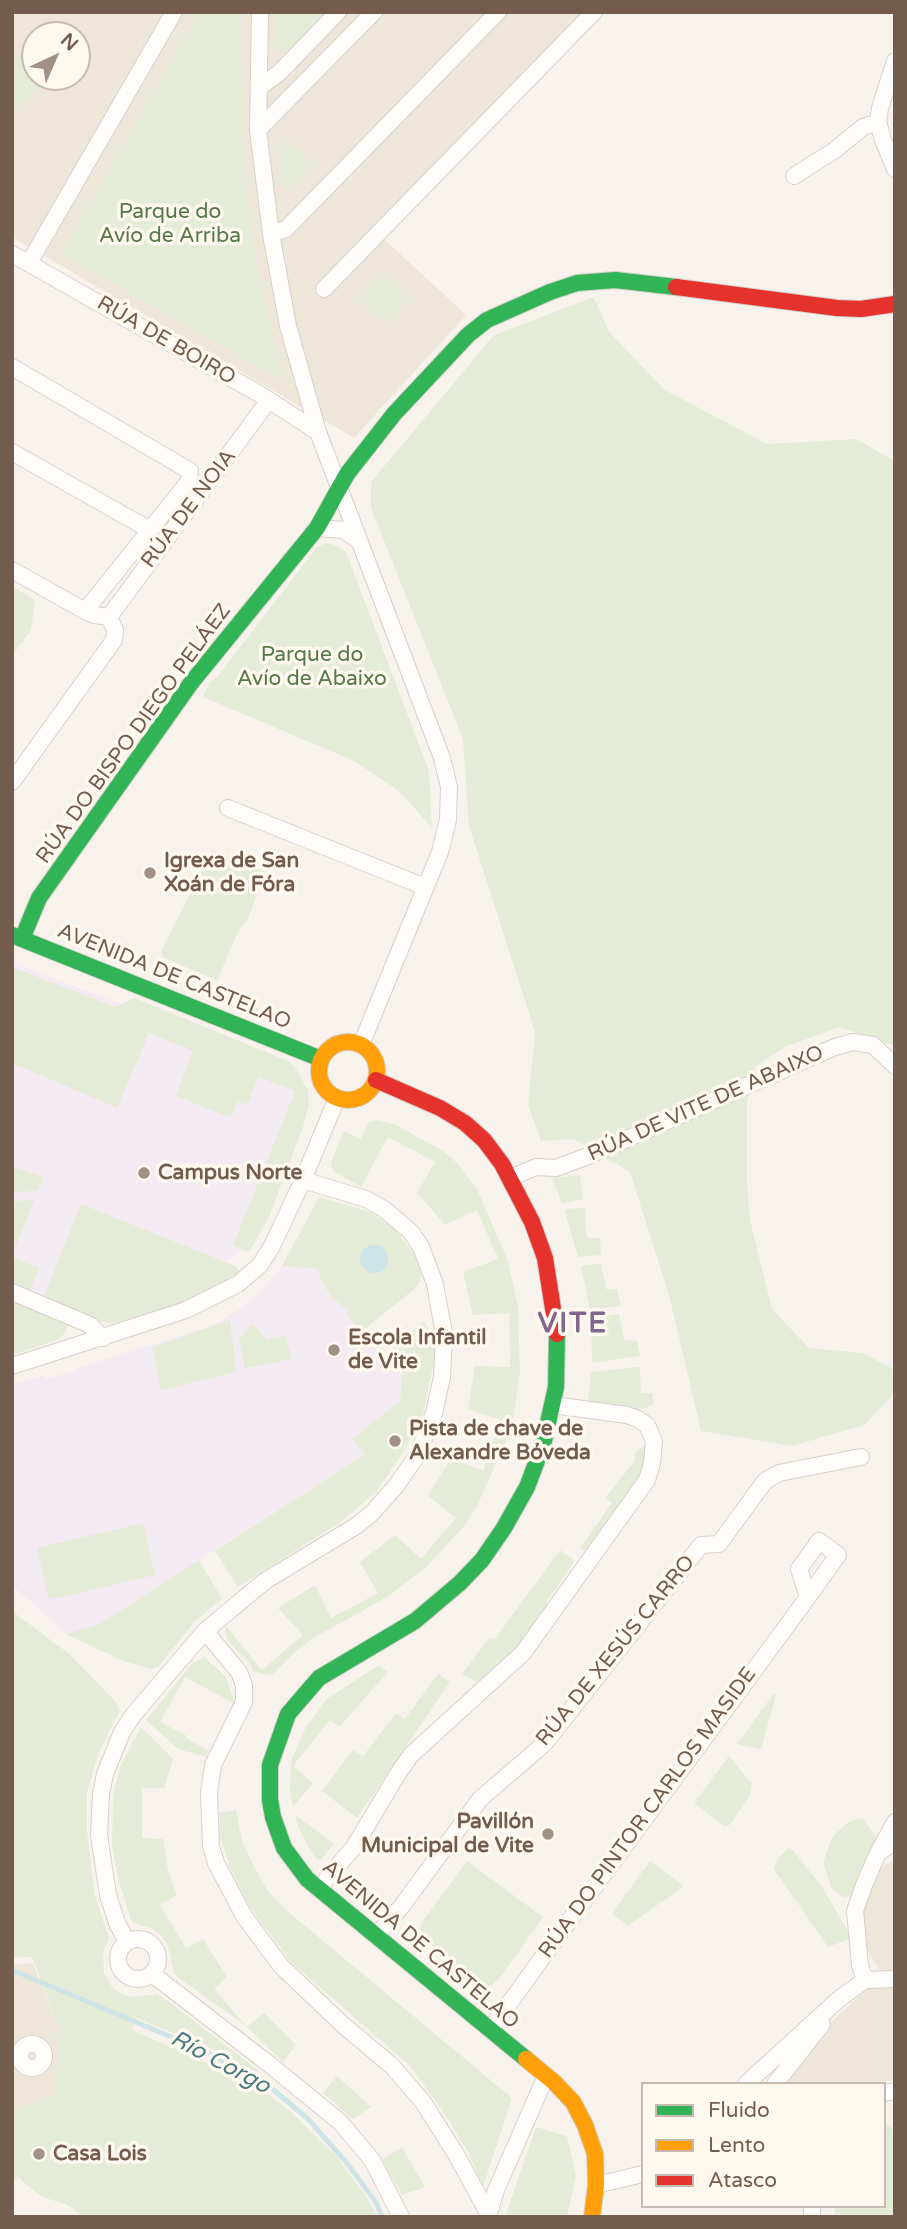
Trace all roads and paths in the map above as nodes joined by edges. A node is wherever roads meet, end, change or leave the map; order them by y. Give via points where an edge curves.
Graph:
1 (174, 12) edge
2 (260, 12) edge
3 (338, 12) edge
4 (374, 12) edge
5 (498, 12) edge
6 (594, 12) edge
7 (895, 61) edge
8 (259, 88) junction
9 (878, 122) junction
10 (258, 131) junction
11 (895, 169) edge
12 (794, 176) dead end
13 (271, 234) junction
14 (12, 254) edge
15 (29, 263) junction
16 (324, 289) dead end
17 (895, 304) edge
18 (12, 366) edge
19 (269, 400) junction
20 (317, 432) junction
21 (12, 452) edge
22 (340, 490) junction
23 (317, 528) junction
24 (150, 530) junction
25 (359, 541) junction
26 (12, 570) edge
27 (85, 611) junction
28 (109, 617) junction
29 (12, 782) edge
30 (228, 808) dead end
31 (425, 887) junction
32 (17, 937) edge
33 (361, 1045) junction
34 (321, 1059) junction
35 (895, 1066) edge
36 (376, 1080) junction
37 (337, 1098) junction
38 (510, 1178) junction
39 (303, 1180) junction
40 (12, 1292) edge
41 (103, 1338) junction
42 (12, 1366) edge
43 (553, 1405) junction
44 (861, 1457) dead end
45 (808, 1597) dead end
46 (205, 1631) junction
47 (895, 1822) edge
48 (895, 1842) edge
49 (878, 1853) junction
50 (317, 1889) junction
51 (376, 1936) junction
52 (127, 1942) junction
53 (152, 1973) junction
54 (895, 1979) edge
55 (865, 1980) junction
56 (839, 1999) junction
57 (490, 2030) junction
58 (546, 2076) junction
59 (748, 2082) edge
60 (777, 2082) edge
61 (641, 2174) edge
62 (596, 2185) junction
63 (488, 2215) edge
64 (401, 2217) edge
65 (592, 2217) edge

1 - 15 street
2 - 8 street
3 - 8 street
4 - 10 street
5 - 13 street via 286,229
6 - 16 street
7 - 9 street
8 - 10 street
9 - 11 street
9 - 12 street via 863,127
10 - 13 street
13 - 20 street via 288,326
14 - 15 street, RÚA DE BOIRO
15 - 19 street, RÚA DE BOIRO
17 - 22 street, RÚA DO BISPO DIEGO PELÁEZ via 837,309 615,280 577,283 511,308 468,335 394,414 347,474
18 - 24 street, RÚA DE NOIA via 187,468 190,478
19 - 20 street, RÚA DE BOIRO
19 - 28 street, RÚA DE NOIA
20 - 22 street
21 - 24 street
22 - 23 street, RÚA DO BISPO DIEGO PELÁEZ
22 - 25 street
23 - 25 street via 344,530
23 - 32 street, RÚA DO BISPO DIEGO PELÁEZ via 191,683 39,898
24 - 27 street, RÚA DE NOIA
25 - 31 street via 446,770 448,820
26 - 27 street
27 - 28 street
28 - 29 street via 116,630 114,640
30 - 31 street
31 - 33 street
32 - 34 street, AVENIDA DE CASTELAO
33 - 34 street via 342,1041
33 - 36 street via 376,1063
34 - 37 street via 322,1085
35 - 38 street, RÚA DE VITE DE ABAIXO via 873,1045 853,1042 835,1047 588,1156 556,1168 536,1167
36 - 37 street via 365,1095
36 - 38 street, AVENIDA DE CASTELAO via 465,1123 493,1151
37 - 39 street
38 - 43 street, AVENIDA DE CASTELAO via 539,1239 550,1280 558,1351
39 - 41 street via 272,1246 260,1265 238,1284 186,1310
39 - 46 street via 366,1199 411,1232 430,1268 438,1297 444,1334 442,1377 418,1454 372,1513 265,1581
40 - 41 street via 90,1325
41 - 42 street
43 - 50 street, AVENIDA DE CASTELAO via 527,1487 482,1560 415,1621 319,1678 285,1722 270,1765 273,1817 290,1859
43 - 50 street via 627,1415 647,1425 654,1441 647,1480 523,1653 411,1755 354,1847
44 - 51 street, RÚA DE XESÚS CARRO via 779,1473 765,1481 719,1544 701,1545 544,1744 480,1799
45 - 57 street, RÚA DO PINTOR CARLOS MASIDE
46 - 52 street via 129,1721 105,1774 99,1813 101,1856 113,1915
46 - 63 street via 239,1672 244,1685 244,1702 214,1765 209,1793 216,1863 244,1916 281,1966 392,2066 423,2102
47 - 49 street
48 - 49 street
49 - 55 street via 855,1911
50 - 51 street, AVENIDA DE CASTELAO
51 - 57 street, AVENIDA DE CASTELAO
52 - 53 street via 140,1939 156,1949 158,1959
52 - 53 street via 118,1954 124,1973 135,1979
53 - 64 street via 340,2122 372,2160
54 - 55 street
55 - 56 street
56 - 59 street
56 - 60 street
57 - 58 street, AVENIDA DE CASTELAO
58 - 62 street, AVENIDA DE CASTELAO via 573,2102 585,2124 595,2154
58 - 63 street
61 - 62 street
62 - 65 street, AVENIDA DE CASTELAO

